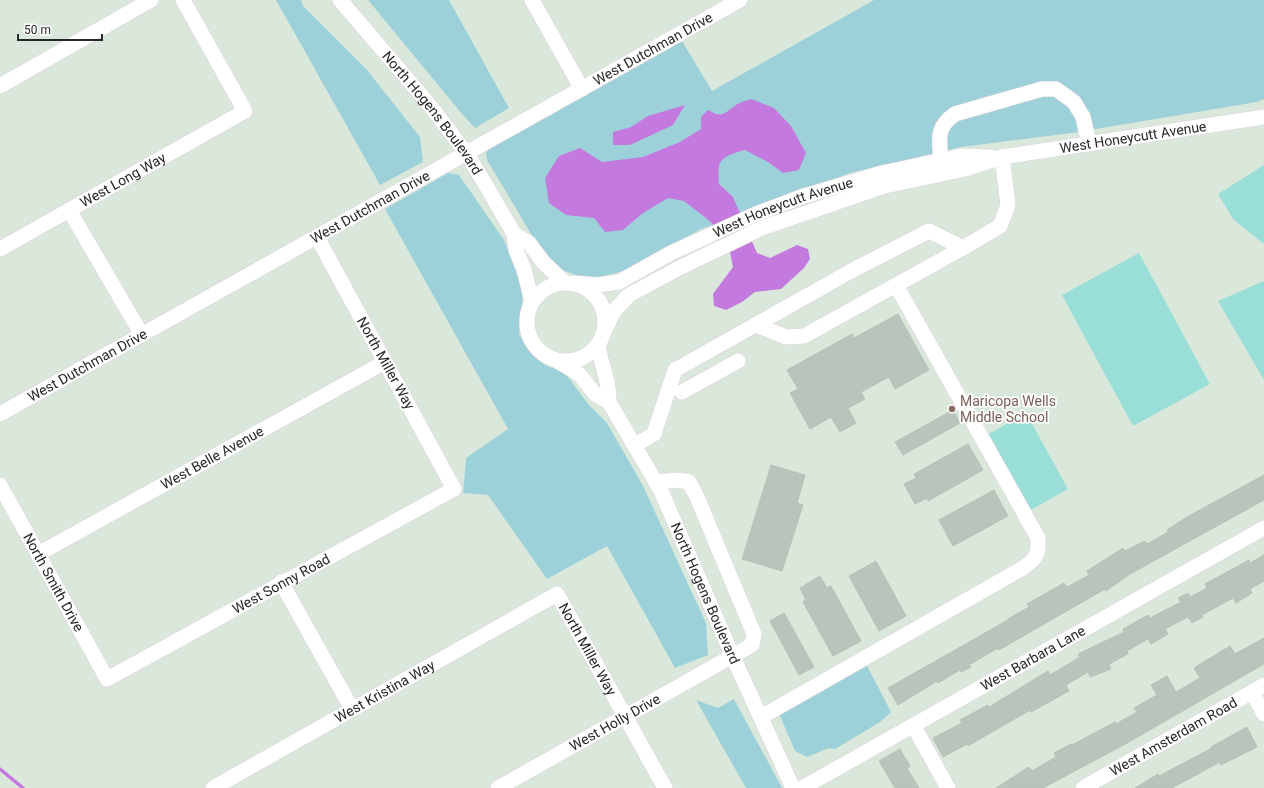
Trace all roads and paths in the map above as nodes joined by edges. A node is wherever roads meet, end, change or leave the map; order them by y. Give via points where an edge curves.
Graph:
1 (152, 0) edge
2 (183, 0) edge
3 (340, 0) edge
4 (532, 0) edge
5 (740, 0) edge
6 (0, 86) edge
7 (582, 89) junction
8 (1264, 117) edge
9 (1089, 144) junction
10 (466, 153) junction
11 (1002, 157) junction
12 (941, 160) junction
13 (69, 210) junction
14 (514, 234) junction
15 (317, 236) junction
16 (963, 248) junction
17 (0, 249) edge
18 (569, 283) junction
19 (896, 285) junction
20 (532, 302) junction
21 (756, 325) junction
22 (605, 330) junction
23 (142, 335) junction
24 (598, 345) junction
25 (738, 360) dead end
26 (558, 361) junction
27 (386, 362) junction
28 (682, 392) dead end
29 (609, 402) junction
30 (0, 414) edge
31 (635, 445) junction
32 (656, 482) junction
33 (0, 485) edge
34 (454, 489) joint
35 (1264, 528) edge
36 (38, 554) junction
37 (281, 582) junction
38 (557, 594) joint
39 (733, 657) junction
40 (108, 679) joint
41 (1258, 689) edge
42 (352, 709) junction
43 (1264, 714) edge
44 (625, 717) junction
45 (761, 717) junction
46 (913, 725) junction
47 (213, 788) edge
48 (498, 788) edge
49 (665, 788) edge
50 (793, 788) edge
51 (802, 788) edge
52 (948, 788) edge
53 (1083, 788) edge

1 - 6 street
2 - 13 street, West Long Way via 245,110
3 - 10 street, North Hogens Boulevard via 432,108
4 - 7 street
5 - 7 street, West Dutchman Drive
7 - 10 street, West Dutchman Drive
8 - 9 street, West Honeycutt Avenue
9 - 11 street, West Honeycutt Avenue
9 - 12 street via 1083,117 1074,102 1056,89 1042,89 951,117 939,136
10 - 14 street, North Hogens Boulevard
10 - 15 street, West Dutchman Drive
11 - 12 street, West Honeycutt Avenue via 961,156
11 - 16 street via 1008,205 1000,226
11 - 22 street, West Honeycutt Avenue via 965,169 885,186 762,228 629,295 614,311
12 - 18 street, West Honeycutt Avenue via 872,176 801,197 756,214 671,253 619,282 598,285
13 - 17 street, West Long Way
13 - 23 street
14 - 18 street, North Hogens Boulevard via 529,243 543,262
14 - 20 street, North Hogens Boulevard via 516,250 524,269
15 - 23 street, West Dutchman Drive
15 - 27 street, North Miller Way
16 - 19 street
16 - 21 street via 929,231 853,270
18 - 20 street via 551,285 540,292
18 - 22 street via 585,287 599,300 605,317
19 - 21 street via 804,336 786,337
19 - 45 street via 1038,538 1038,550 1034,561 1023,568
20 - 26 street via 526,326 530,338 542,353
21 - 31 street via 675,370 654,434
22 - 24 street
23 - 30 street, West Dutchman Drive
24 - 26 street via 581,359
24 - 29 street, North Hogens Boulevard via 600,360 610,389
25 - 28 street
26 - 29 street, North Hogens Boulevard via 579,374 596,395
27 - 34 street, North Miller Way
27 - 36 street, West Belle Avenue
29 - 31 street, North Hogens Boulevard
31 - 32 street, North Hogens Boulevard
32 - 39 street, North Hogens Boulevard
32 - 39 street, West Holly Drive via 689,482 697,496 754,634 752,645
33 - 36 street, North Smith Drive
34 - 37 street, West Sonny Road
35 - 46 street, West Barbara Lane
36 - 40 street, North Smith Drive
37 - 40 street, West Sonny Road
37 - 42 street
38 - 42 street, West Kristina Way
38 - 44 street, North Miller Way
39 - 44 street, West Holly Drive
39 - 45 street, North Hogens Boulevard
41 - 43 street
41 - 53 street, West Amsterdam Road
42 - 47 street, West Kristina Way
44 - 48 street, West Holly Drive
44 - 49 street, North Miller Way
45 - 50 street, North Hogens Boulevard
46 - 51 street, West Barbara Lane
46 - 52 street

